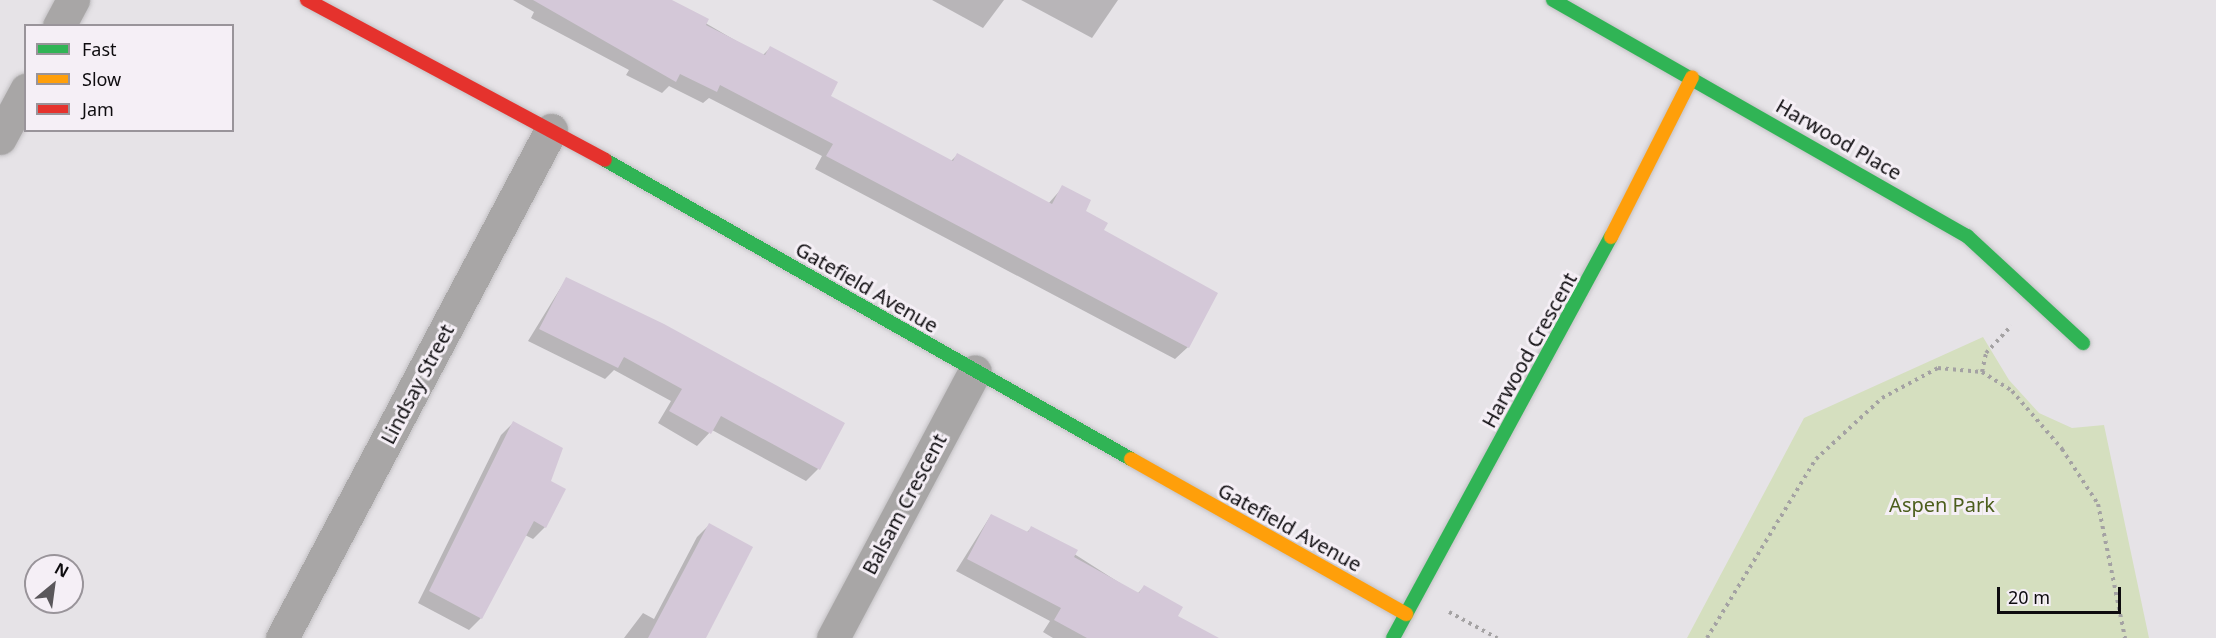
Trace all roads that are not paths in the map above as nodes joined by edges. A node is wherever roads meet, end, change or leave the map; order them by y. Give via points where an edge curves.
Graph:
1 (73, 0) edge
2 (307, 0) edge
3 (1553, 0) edge
4 (60, 24) edge
5 (1692, 77) junction
6 (24, 94) edge
7 (551, 130) junction
8 (0, 138) edge
9 (2083, 343) dead end
10 (975, 371) junction
11 (1406, 614) junction
12 (282, 638) edge
13 (833, 638) edge
14 (1393, 638) edge

1 - 4 street
2 - 7 street, Gatefield Avenue
3 - 5 street, Harwood Place
5 - 9 street, Harwood Place via 1967,236
5 - 11 street, Harwood Crescent via 1563,332
6 - 8 street
7 - 10 street, Gatefield Avenue
7 - 12 street, Lindsay Street
10 - 11 street, Gatefield Avenue
10 - 13 street, Balsam Crescent
11 - 14 street, Harwood Crescent

